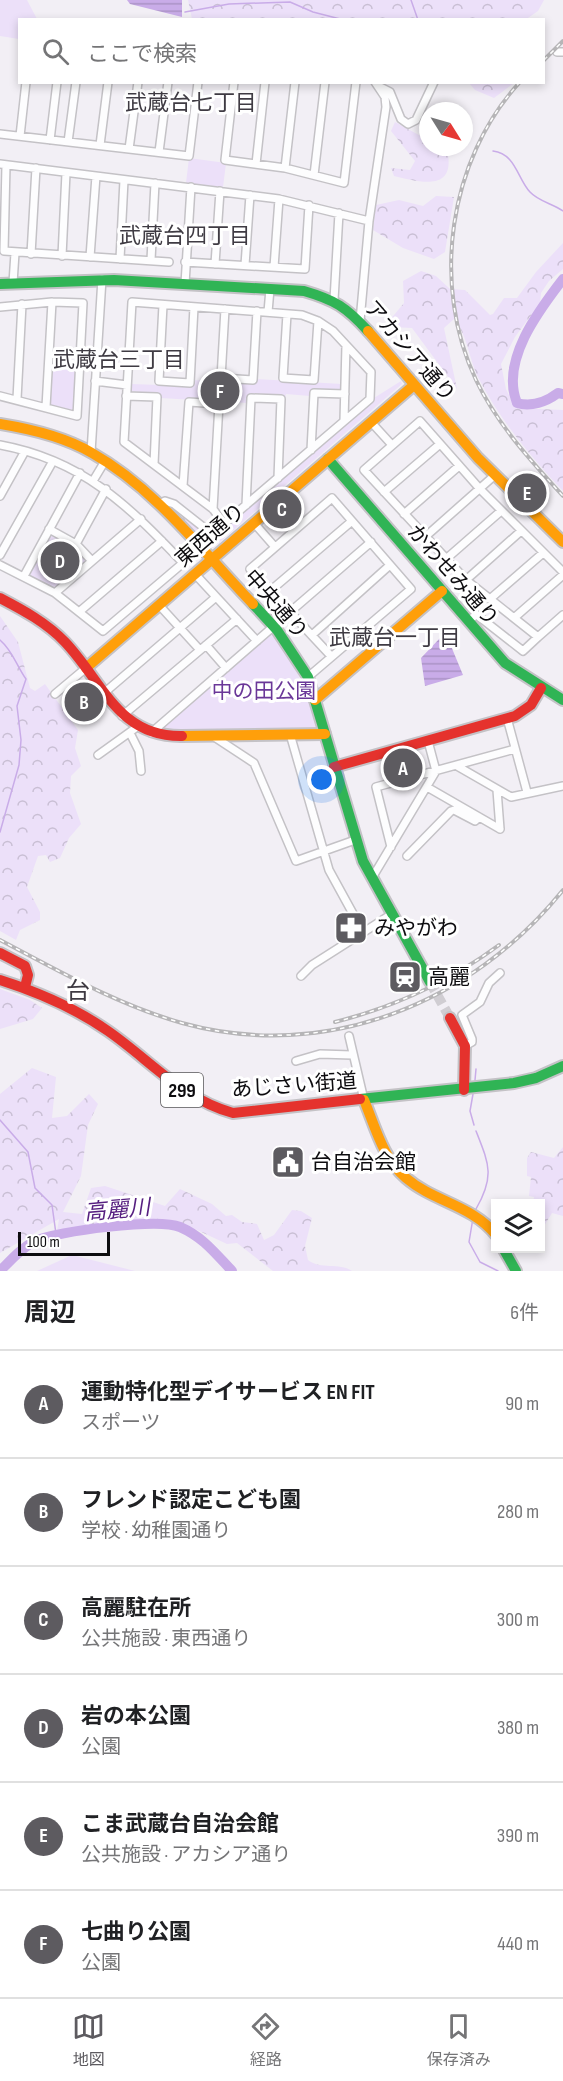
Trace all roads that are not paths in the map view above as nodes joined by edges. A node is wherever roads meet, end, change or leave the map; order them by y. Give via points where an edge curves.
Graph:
1 (26, 84) edge
2 (57, 84) edge
3 (76, 84) edge
4 (108, 84) edge
5 (138, 84) edge
6 (168, 84) edge
7 (198, 84) edge
8 (234, 84) edge
9 (265, 84) edge
10 (295, 84) edge
11 (325, 84) edge
12 (356, 84) edge
13 (433, 84) edge
14 (377, 85) edge
15 (0, 134) edge
16 (20, 136) junction
17 (50, 140) junction
18 (69, 142) junction
19 (100, 146) junction
20 (129, 149) junction
21 (159, 152) junction
22 (256, 164) junction
23 (3, 165) edge
24 (36, 168) junction
25 (285, 168) junction
26 (66, 173) junction
27 (314, 175) junction
28 (96, 176) junction
29 (124, 180) junction
30 (155, 183) junction
31 (191, 187) junction
32 (220, 191) junction
33 (249, 195) junction
34 (279, 199) junction
35 (309, 205) junction
36 (339, 213) junction
37 (369, 221) junction
38 (15, 253) junction
39 (31, 254) junction
40 (62, 256) junction
41 (90, 257) junction
42 (120, 259) junction
43 (151, 260) junction
44 (170, 262) dead end
45 (185, 262) junction
46 (215, 264) junction
47 (244, 265) junction
48 (274, 267) junction
49 (102, 279) junction
50 (13, 283) junction
51 (0, 284) edge
52 (184, 284) junction
53 (270, 289) junction
54 (334, 300) junction
55 (52, 302) junction
56 (22, 304) junction
57 (163, 305) junction
58 (0, 307) edge
59 (194, 307) junction
60 (225, 309) junction
61 (257, 312) junction
62 (268, 312) junction
63 (287, 314) junction
64 (318, 321) junction
65 (360, 321) junction
66 (346, 345) junction
67 (95, 381) junction
68 (127, 384) junction
69 (414, 385) junction
70 (345, 394) junction
71 (0, 396) edge
72 (126, 396) junction
73 (17, 399) junction
74 (46, 407) junction
75 (344, 421) junction
76 (371, 422) junction
77 (0, 424) edge
78 (440, 444) junction
79 (0, 445) edge
80 (392, 445) junction
81 (311, 450) junction
82 (25, 451) junction
83 (91, 452) junction
84 (328, 459) junction
85 (53, 460) junction
86 (105, 460) junction
87 (154, 464) junction
88 (459, 466) junction
89 (80, 473) junction
90 (495, 476) junction
91 (278, 478) junction
92 (93, 481) junction
93 (183, 486) junction
94 (106, 489) junction
95 (480, 489) junction
96 (384, 492) junction
97 (0, 496) edge
98 (159, 505) junction
99 (246, 505) junction
100 (213, 509) junction
101 (501, 511) junction
102 (404, 514) junction
103 (141, 519) junction
104 (352, 521) junction
105 (254, 523) junction
106 (224, 524) junction
107 (49, 529) junction
108 (521, 531) junction
109 (425, 537) junction
110 (162, 541) junction
111 (371, 542) junction
112 (563, 542) edge
113 (76, 544) junction
114 (275, 547) junction
115 (543, 553) junction
116 (0, 555) edge
117 (446, 559) junction
118 (210, 560) junction
119 (92, 561) junction
120 (0, 565) edge
121 (390, 566) junction
122 (563, 573) edge
123 (195, 574) junction
124 (24, 576) junction
125 (466, 580) junction
126 (270, 591) junction
127 (442, 591) junction
128 (55, 593) junction
129 (216, 597) junction
130 (0, 598) edge
131 (490, 599) junction
132 (159, 605) junction
133 (79, 612) junction
134 (291, 612) junction
135 (563, 615) edge
136 (514, 618) junction
137 (237, 619) junction
138 (468, 620) junction
139 (274, 626) junction
140 (180, 629) junction
141 (312, 635) junction
142 (538, 637) junction
143 (257, 641) junction
144 (206, 645) junction
145 (200, 650) junction
146 (331, 656) junction
147 (86, 668) junction
148 (226, 668) junction
149 (308, 677) junction
150 (541, 688) junction
151 (104, 693) junction
152 (56, 694) dead end
153 (315, 700) junction
154 (563, 700) edge
155 (122, 716) junction
156 (507, 718) junction
157 (134, 730) junction
158 (151, 733) junction
159 (290, 734) junction
160 (325, 734) junction
161 (213, 736) junction
162 (428, 741) junction
163 (515, 749) junction
164 (98, 755) dead end
165 (457, 766) junction
166 (334, 767) junction
167 (141, 771) dead end
168 (436, 771) junction
169 (562, 783) edge
170 (427, 787) junction
171 (497, 790) junction
172 (527, 792) junction
173 (479, 817) junction
174 (355, 840) junction
175 (391, 847) junction
176 (323, 852) junction
177 (407, 856) dead end
178 (372, 878) junction
179 (392, 914) junction
180 (363, 932) junction
181 (0, 952) edge
182 (500, 973) dead end
183 (301, 976) dead end
184 (0, 980) edge
185 (430, 982) tunnel mouth
186 (25, 987) junction
187 (450, 1018) tunnel mouth
188 (349, 1036) dead end
189 (465, 1046) junction
190 (352, 1055) junction
191 (296, 1061) dead end
192 (563, 1066) edge
193 (464, 1090) junction
194 (364, 1100) junction
195 (491, 1229) edge
196 (506, 1253) edge
197 (516, 1271) edge

1 - 16 street
2 - 17 street
3 - 18 street
4 - 19 street
5 - 20 street
6 - 21 street
7 - 21 street via 189,156
8 - 22 street via 225,160
9 - 22 street
10 - 25 street
11 - 27 street
12 - 27 street via 344,183
13 - 14 street via 416,120 408,124 401,119 390,92
14 - 37 street via 386,107
15 - 16 street
16 - 17 street
17 - 18 street
18 - 19 street
19 - 20 street
20 - 21 street
22 - 25 street
23 - 24 street
23 - 38 street via 2,249
24 - 26 street
24 - 39 street
25 - 27 street
26 - 28 street
26 - 40 street
28 - 29 street
28 - 41 street
29 - 30 street
29 - 42 street
30 - 31 street
30 - 43 street
31 - 32 street
31 - 45 street
32 - 33 street
32 - 46 street
33 - 34 street
33 - 47 street
34 - 35 street
34 - 48 street
35 - 36 street
35 - 48 street via 305,269
36 - 37 street
36 - 54 street
37 - 65 street
38 - 39 street
38 - 50 street
39 - 40 street
40 - 41 street
41 - 42 street
42 - 43 street
43 - 44 street
45 - 46 street
45 - 52 street
46 - 47 street
47 - 48 street
49 - 50 main road, アカシア通り
49 - 52 main road, アカシア通り
49 - 67 street
50 - 51 main road, アカシア通り
52 - 53 main road, アカシア通り
53 - 54 main road, アカシア通り via 304,291
53 - 62 street
54 - 65 main road, アカシア通り
55 - 56 street
55 - 74 street
55 - 74 street via 83,303 77,417
56 - 58 street
56 - 73 street
57 - 59 street
57 - 59 street via 159,381 190,383
57 - 68 street via 132,302
59 - 60 street
60 - 61 street
60 - 61 street via 221,378 253,380
61 - 62 street
62 - 63 street
63 - 64 street
63 - 64 street via 283,378 314,380
64 - 66 street
65 - 69 main road, アカシア通り
66 - 70 street
66 - 75 street via 371,372 370,399
67 - 68 street
67 - 83 street
68 - 72 street
69 - 76 main road, 東西通り
69 - 90 main road, アカシア通り
70 - 75 street
70 - 81 street via 314,393
71 - 73 street
72 - 87 street via 124,442
72 - 87 street via 157,397
73 - 74 street
75 - 81 street
76 - 80 street
76 - 84 main road, 東西通り
77 - 83 main road, 中央通り via 45,434
78 - 80 street via 420,421
78 - 88 street
78 - 96 street
79 - 82 street
80 - 96 street via 364,470
81 - 91 street
82 - 85 street
82 - 97 street
83 - 86 main road, 中央通り
84 - 105 main road, 東西通り
84 - 127 main road, かわせみ通り
85 - 89 street
85 - 116 street
86 - 92 street
86 - 98 main road, 中央通り
87 - 93 street
88 - 95 street
88 - 102 street
89 - 92 street
89 - 107 street
90 - 95 street
90 - 112 main road, アカシア通り
91 - 99 street
91 - 99 street via 281,399 251,398
92 - 94 street
93 - 100 street
93 - 100 street via 189,402 219,404
94 - 103 street
94 - 113 street
95 - 101 street
95 - 109 street
96 - 102 street
98 - 106 street via 165,501 174,504 212,534
98 - 118 main road, 中央通り
99 - 106 street
100 - 106 street
101 - 108 street
101 - 117 street
102 - 109 street
103 - 110 street
103 - 119 street
104 - 111 street
104 - 114 street via 332,498
104 - 126 street
105 - 114 street
105 - 118 main road, 東西通り
107 - 113 street
107 - 124 street
108 - 115 street
108 - 125 street
109 - 117 street
110 - 133 street
110 - 133 street via 183,563 103,631
111 - 121 street
111 - 134 street
113 - 119 street
114 - 126 street via 250,569
115 - 122 street
115 - 131 street
117 - 125 street
118 - 123 main road, 東西通り
118 - 139 main road, 中央通り
119 - 128 street
120 - 124 street
121 - 141 street
121 - 146 street via 411,589
122 - 136 street
123 - 129 street
123 - 132 main road, 東西通り
124 - 128 street
125 - 131 street
126 - 134 street
127 - 138 main road, かわせみ通り
127 - 153 main road
128 - 133 street
129 - 137 street
129 - 140 street
130 - 147 main road via 49,627
131 - 136 street
132 - 140 street
132 - 147 main road, 東西通り
134 - 141 street
135 - 142 street
136 - 142 street
137 - 143 street
137 - 144 street
138 - 142 street via 477,615 523,651
138 - 150 main road, かわせみ通り via 505,663
139 - 143 street
139 - 149 main road, 中央通り
140 - 145 street
140 - 151 street
141 - 146 street
143 - 148 street
144 - 145 street
144 - 148 street
145 - 155 street
146 - 149 street
147 - 151 main road
147 - 152 street
148 - 158 street
149 - 153 main road, 中央通り
150 - 154 main road, かわせみ通り
150 - 156 main road via 526,709
151 - 155 main road
153 - 160 main road, 中央通り
155 - 157 main road
156 - 162 main road
156 - 163 street
157 - 158 main road
157 - 164 street
157 - 167 street
158 - 161 main road
159 - 160 main road
159 - 161 main road
159 - 176 street
160 - 166 main road, 中央通り
161 - 176 street via 254,763 296,861
162 - 166 main road
162 - 168 street
163 - 165 street
163 - 172 street
165 - 168 street
165 - 171 street
166 - 174 main road, 中央通り
168 - 170 street
168 - 175 street via 375,789
169 - 172 street
170 - 173 street
170 - 175 street
171 - 172 street via 511,797
171 - 173 street via 500,829
173 - 177 street via 475,821 451,811
174 - 176 street
174 - 178 main road, 中央通り
175 - 178 street
176 - 180 street
178 - 179 main road, 中央通り
179 - 180 street
179 - 185 main road, 中央通り
180 - 183 street
181 - 186 main road via 25,966
182 - 189 street via 489,983 480,1002 462,1015 472,1039
184 - 186 main road, 299
186 - 194 main road, あじさい街道 / 299 via 91,1020 194,1099 219,1110 249,1112
187 - 189 main road
188 - 190 street
189 - 193 main road
190 - 191 street via 320,1054
190 - 194 street
192 - 193 main road, あじさい街道 / 299 via 536,1078
193 - 194 main road, あじさい街道 / 299
194 - 195 main road via 400,1172 417,1185 473,1212
196 - 197 main road

